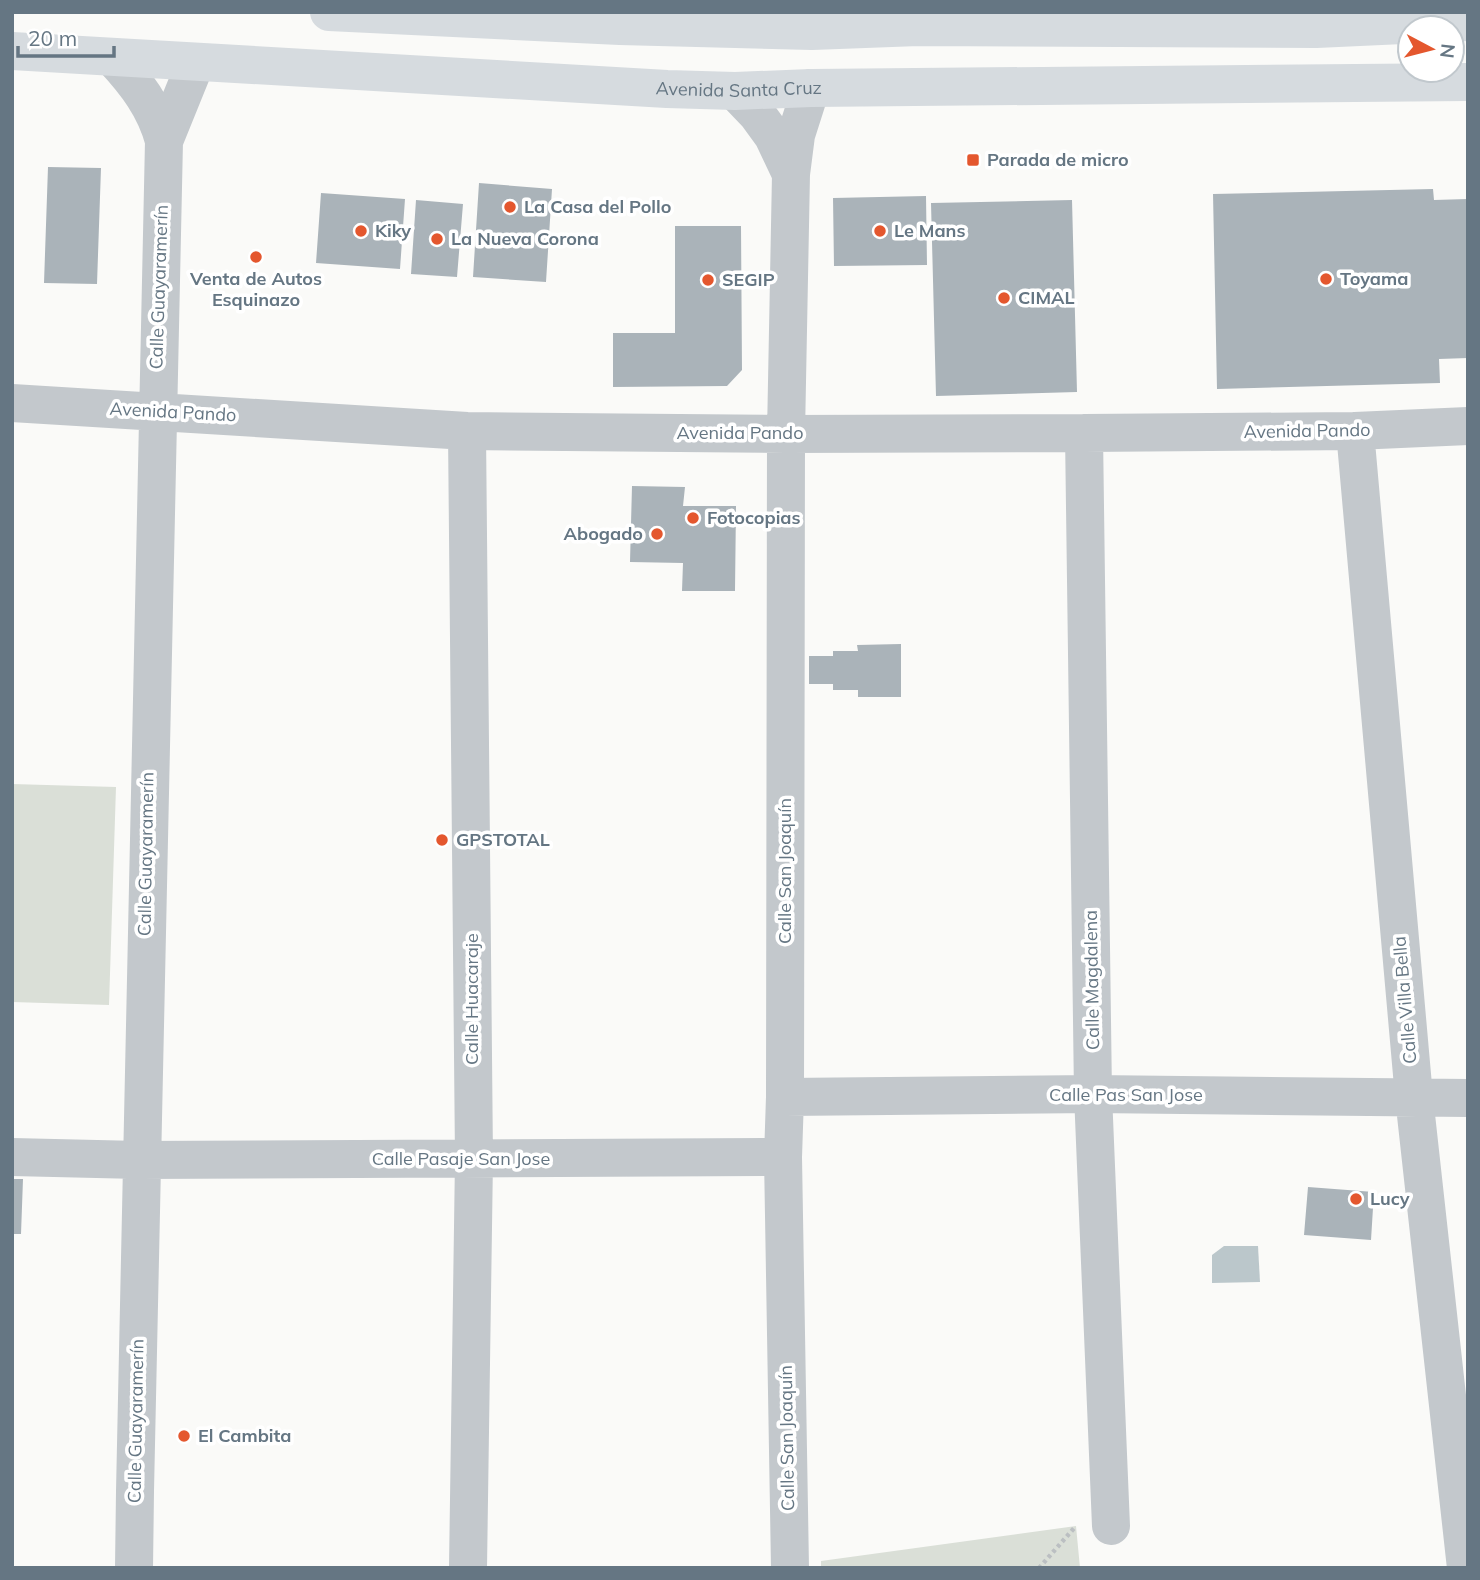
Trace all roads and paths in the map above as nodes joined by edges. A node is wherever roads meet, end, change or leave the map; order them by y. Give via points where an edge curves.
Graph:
1 (328, 12) edge
2 (822, 12) edge
3 (1468, 22) edge
4 (918, 27) junction
5 (12, 51) edge
6 (113, 58) junction
7 (196, 62) junction
8 (1468, 82) edge
9 (811, 88) junction
10 (735, 91) junction
11 (164, 141) junction
12 (792, 174) junction
13 (12, 403) edge
14 (156, 411) junction
15 (1468, 426) edge
16 (467, 431) junction
17 (1355, 431) junction
18 (1084, 433) junction
19 (786, 434) junction
20 (1093, 1094) junction
21 (785, 1097) junction
22 (1414, 1097) junction
23 (1468, 1098) edge
24 (12, 1157) edge
25 (783, 1157) junction
26 (474, 1159) junction
27 (139, 1160) junction
28 (1111, 1527) joint
29 (134, 1568) edge
30 (468, 1568) edge
31 (790, 1568) edge
32 (1039, 1568) edge
33 (1466, 1568) edge

1 - 4 main road via 812,31
2 - 4 main road
3 - 4 main road via 1315,29
5 - 6 main road, Avenida Santa Cruz
6 - 7 main road, Avenida Santa Cruz
6 - 11 street, Calle Guayaramerín via 149,102
7 - 10 main road, Avenida Santa Cruz
7 - 11 street, Calle Guayaramerín
8 - 9 main road, Avenida Santa Cruz
9 - 10 main road, Avenida Santa Cruz
9 - 12 street, Calle San Joaquín via 796,135
10 - 12 street, Calle San Joaquín via 773,136
11 - 14 street, Calle Guayaramerín
12 - 19 street, Calle San Joaquín
13 - 14 street, Avenida Pando
14 - 16 street, Avenida Pando
14 - 27 street, Calle Guayaramerín
15 - 17 street, Avenida Pando
16 - 19 street, Avenida Pando
16 - 26 street, Calle Huacaraje
17 - 18 street, Avenida Pando
17 - 22 street, Calle Villa Bella
18 - 19 street, Avenida Pando
18 - 20 street, Calle Magdalena
19 - 21 street, Calle San Joaquín
20 - 21 street, Calle Pas San Jose
20 - 22 street, Calle Pas San Jose
20 - 28 street, Calle Magdalena
21 - 25 street, Calle San Joaquín
22 - 23 street, Calle Pas San Jose
22 - 33 street, Calle Villa Bella
24 - 27 street
25 - 26 street, Calle Pasaje San Jose
25 - 31 street, Calle San Joaquín
26 - 27 street, Calle Pasaje San Jose
26 - 30 street, Calle Huacaraje
27 - 29 street, Calle Guayaramerín
28 - 32 path via 1076,1526

